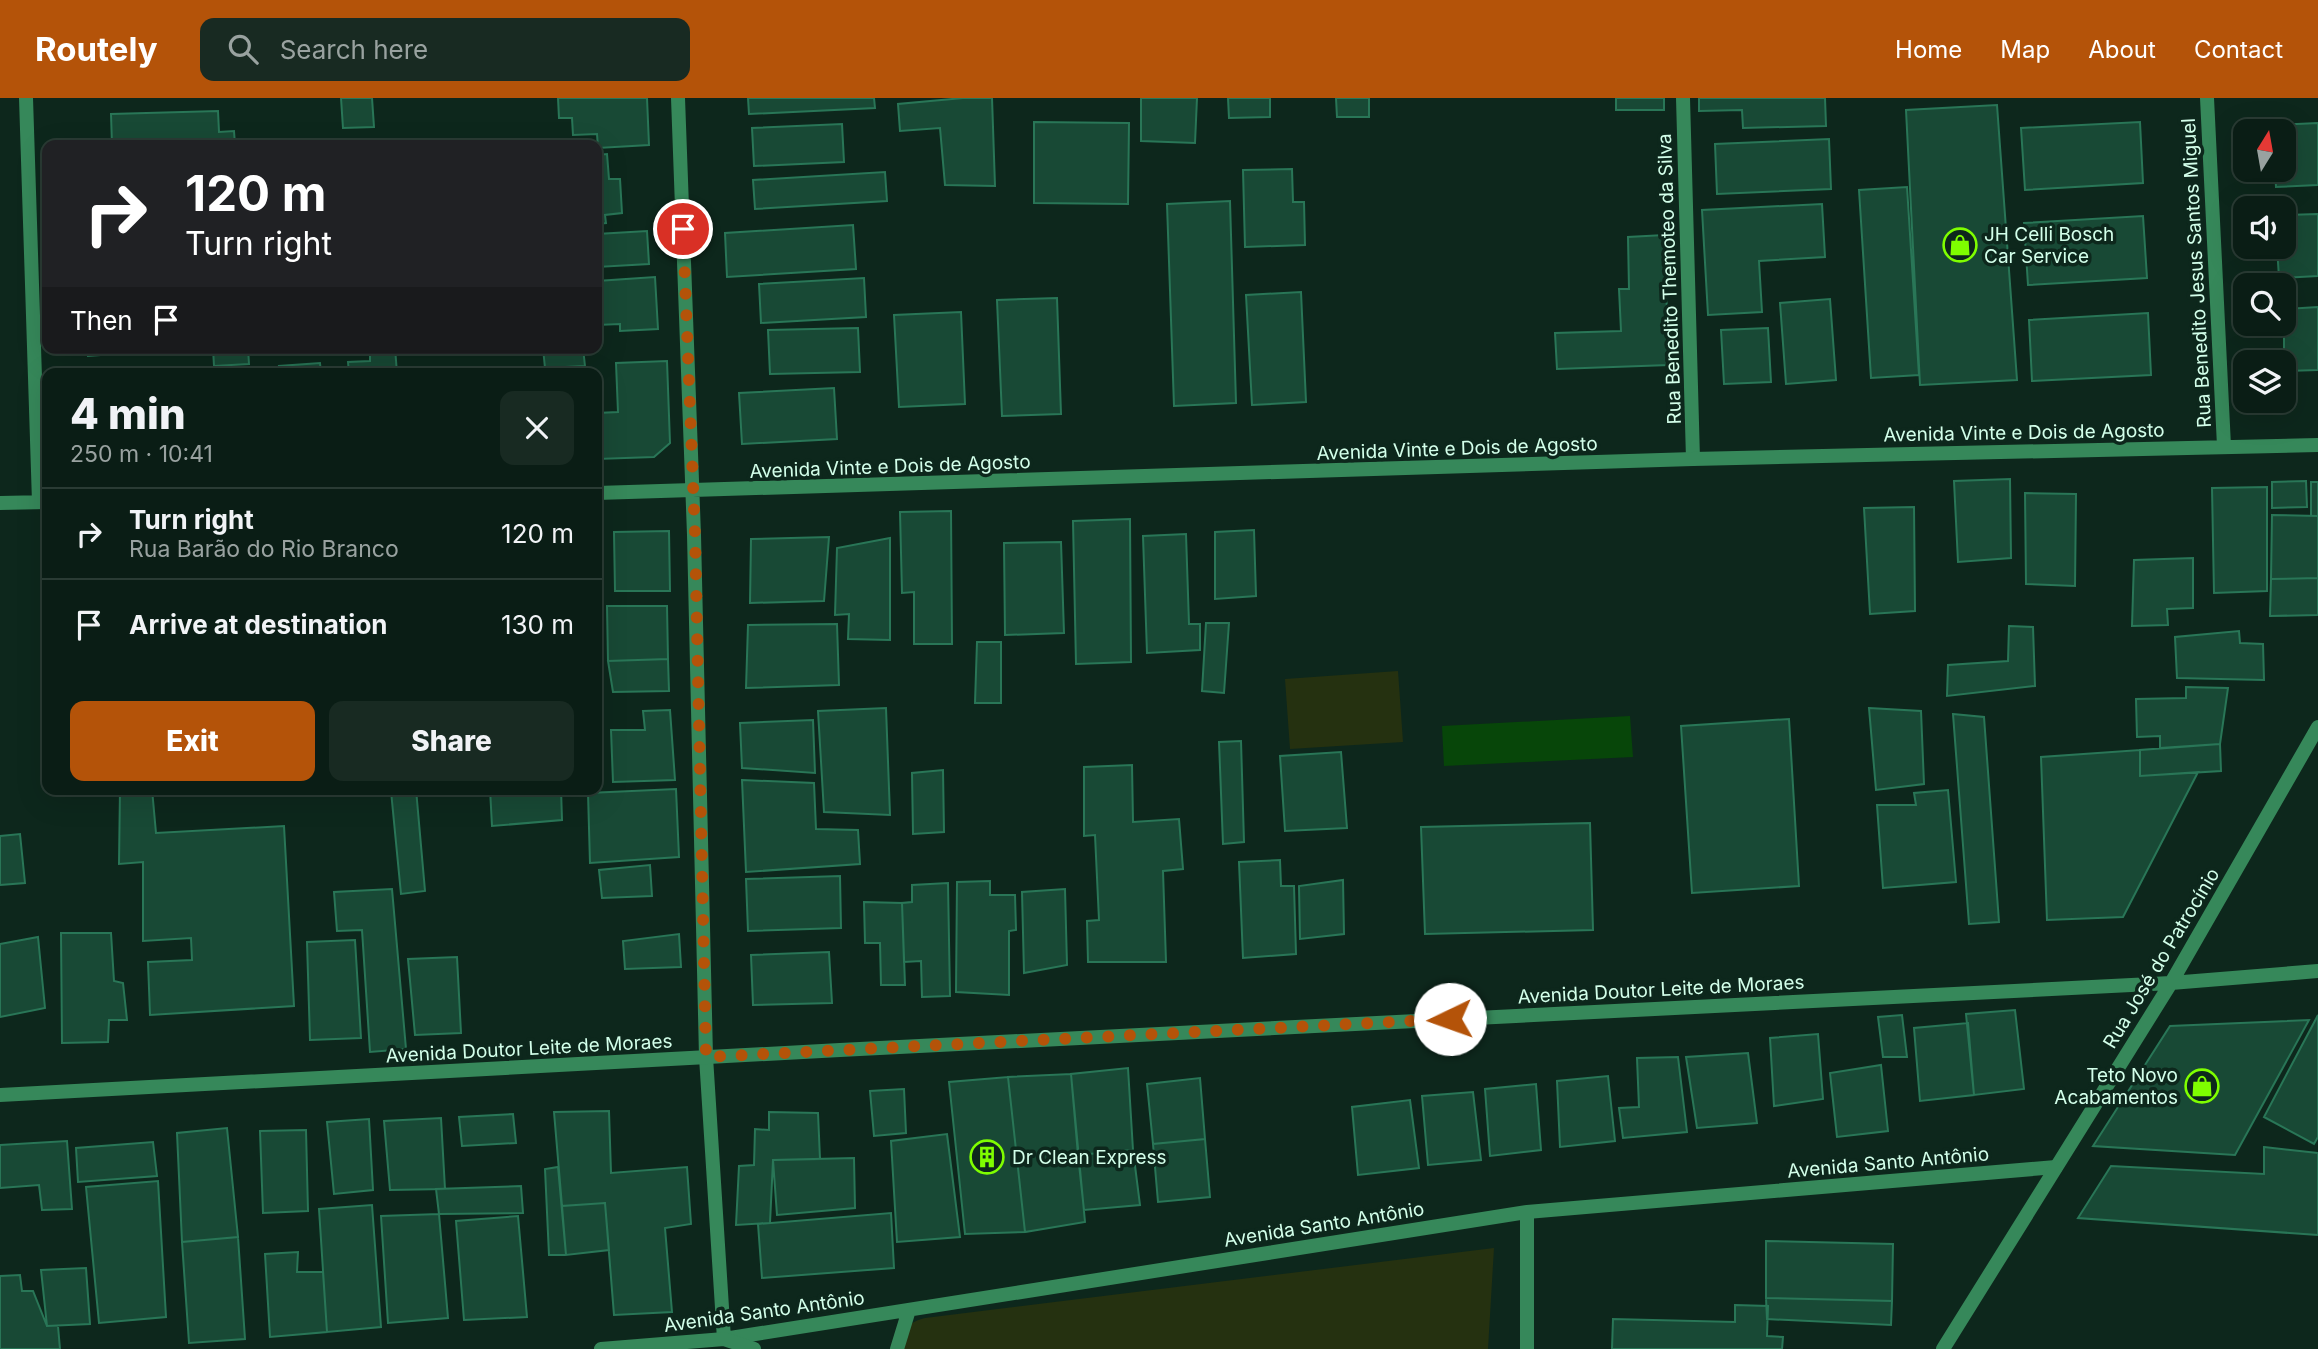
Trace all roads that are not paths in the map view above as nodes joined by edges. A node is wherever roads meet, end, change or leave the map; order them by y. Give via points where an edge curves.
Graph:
1 (26, 98) edge
2 (678, 98) edge
3 (1684, 98) edge
4 (2207, 98) edge
5 (2318, 445) edge
6 (2224, 446) junction
7 (1693, 459) junction
8 (42, 478) edge
9 (693, 491) junction
10 (602, 493) edge
11 (42, 502) edge
12 (0, 503) edge
13 (2318, 727) edge
14 (2318, 971) edge
15 (2171, 983) junction
16 (706, 1057) junction
17 (0, 1095) edge
18 (2056, 1167) junction
19 (1527, 1212) junction
20 (909, 1310) junction
21 (724, 1339) junction
22 (601, 1349) edge
23 (754, 1349) edge
24 (897, 1349) edge
25 (1527, 1349) edge
26 (1943, 1349) edge

1 - 8 street
2 - 9 street
3 - 7 street, Rua Benedito Themoteo da Silva
4 - 6 street, Rua Benedito Jesus Santos Miguel
5 - 6 street, Avenida Vinte e Dois de Agosto
6 - 7 street, Avenida Vinte e Dois de Agosto
7 - 9 street, Avenida Vinte e Dois de Agosto
9 - 10 street, Avenida Vinte e Dois de Agosto
9 - 16 street
11 - 12 street
13 - 15 street, Rua José do Patrocínio
14 - 15 street, Avenida Doutor Leite de Moraes
15 - 16 street, Avenida Doutor Leite de Moraes
15 - 18 street, Rua José do Patrocínio
16 - 17 street, Avenida Doutor Leite de Moraes
16 - 21 street
18 - 19 street, Avenida Santo Antônio
18 - 26 street, Rua José do Patrocínio
19 - 20 street, Avenida Santo Antônio
19 - 25 street
20 - 21 street, Avenida Santo Antônio
20 - 24 street
21 - 22 street, Avenida Santo Antônio
21 - 23 street

